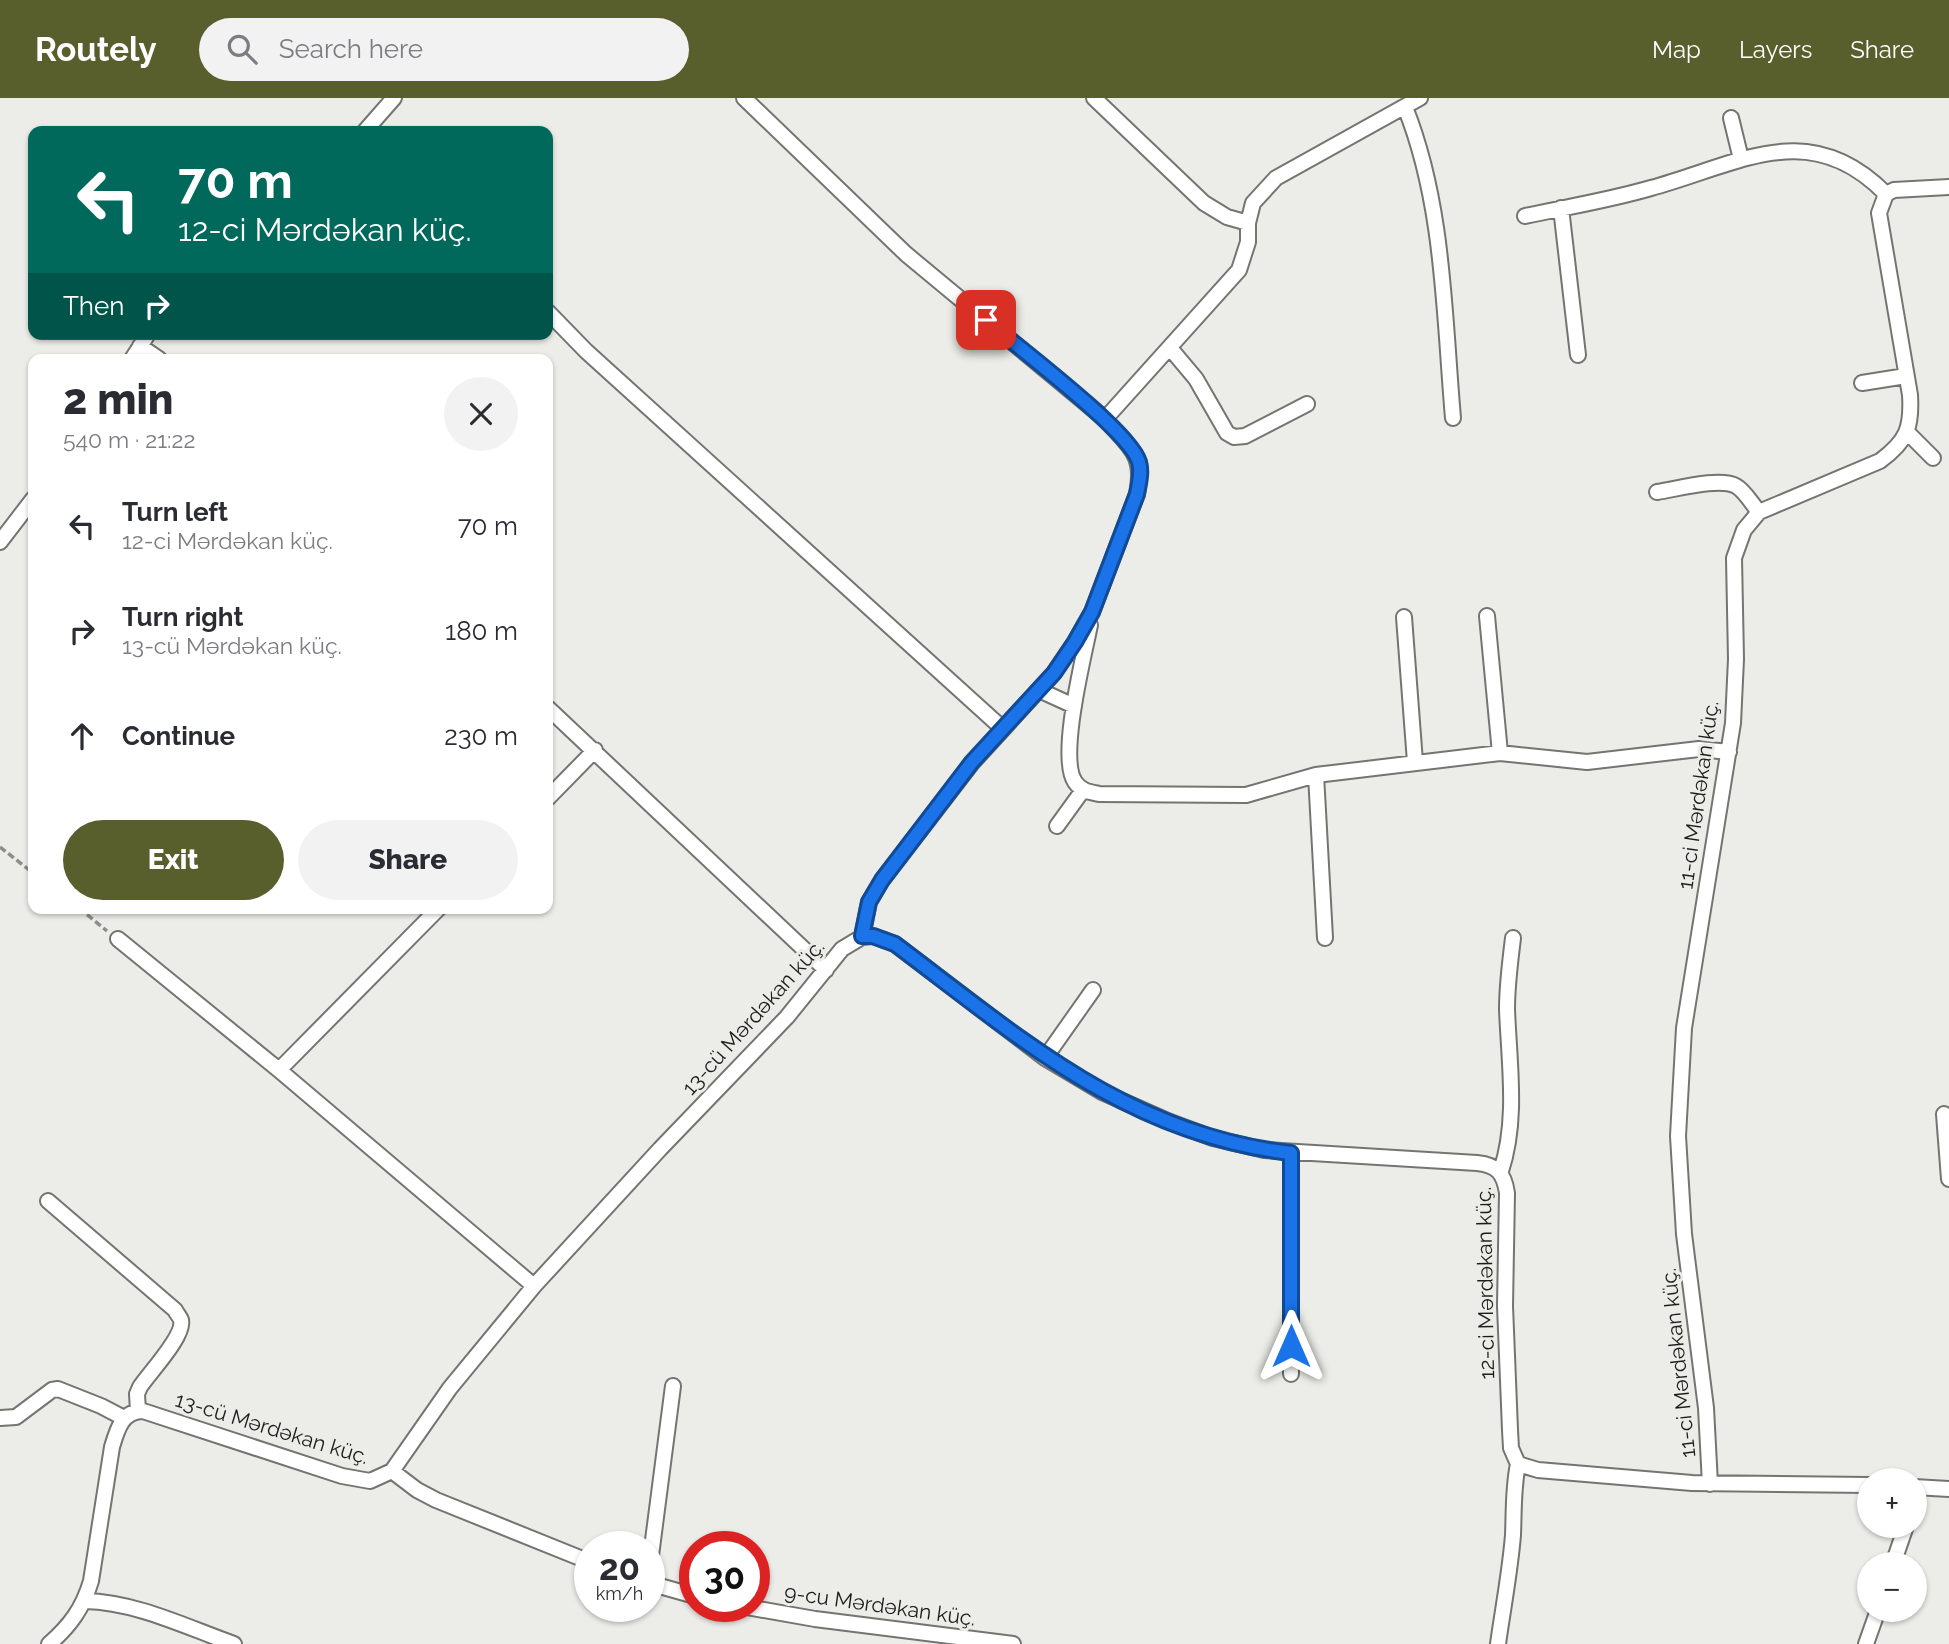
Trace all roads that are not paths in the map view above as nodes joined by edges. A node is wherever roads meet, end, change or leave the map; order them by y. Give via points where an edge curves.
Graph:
1 (394, 98) edge
2 (744, 98) edge
3 (1094, 98) edge
4 (1420, 98) edge
5 (1405, 107) junction
6 (1731, 118) dead end
7 (371, 126) edge
8 (1741, 159) junction
9 (1949, 187) edge
10 (1885, 194) junction
11 (1561, 208) junction
12 (1525, 216) dead end
13 (1248, 223) junction
14 (553, 317) edge
15 (1170, 348) junction
16 (1578, 355) dead end
17 (1906, 376) junction
18 (1863, 383) dead end
19 (1307, 404) dead end
20 (1453, 418) dead end
21 (1105, 419) junction
22 (1907, 432) junction
23 (1933, 458) dead end
24 (1657, 492) dead end
25 (28, 506) edge
26 (1759, 512) junction
27 (0, 542) edge
28 (1092, 612) junction
29 (1487, 616) dead end
30 (1404, 617) dead end
31 (1039, 690) junction
32 (1074, 706) junction
33 (553, 712) edge
34 (1002, 728) junction
35 (595, 750) junction
36 (1730, 752) junction
37 (1500, 753) junction
38 (1415, 762) junction
39 (1316, 775) junction
40 (1083, 790) junction
41 (553, 793) edge
42 (1057, 826) dead end
43 (433, 914) edge
44 (862, 936) junction
45 (1325, 938) dead end
46 (118, 939) road end
47 (1513, 939) dead end
48 (826, 970) junction
49 (1093, 990) dead end
50 (1045, 1058) junction
51 (279, 1070) junction
52 (1944, 1114) dead end
53 (1291, 1153) junction
54 (1500, 1171) junction
55 (1949, 1178) edge
56 (48, 1201) dead end
57 (534, 1286) junction
58 (1291, 1374) dead end
59 (673, 1386) dead end
60 (138, 1411) junction
61 (0, 1418) edge
62 (124, 1418) junction
63 (1518, 1464) junction
64 (392, 1471) junction
65 (1710, 1484) junction
66 (1857, 1485) edge
67 (1949, 1489) edge
68 (1927, 1490) edge
69 (654, 1531) edge
70 (574, 1556) edge
71 (85, 1601) junction
72 (770, 1611) edge
73 (1874, 1622) edge
74 (50, 1644) edge
75 (234, 1644) edge
76 (1013, 1644) edge
77 (1498, 1644) edge
78 (1866, 1644) edge

1 - 7 street
2 - 21 street via 906,254
3 - 13 street via 1204,203
4 - 5 street
5 - 13 street via 1276,178 1254,203
5 - 20 street via 1418,139 1438,244
6 - 8 street
8 - 10 street via 1769,151 1820,153 1859,171
8 - 11 street via 1647,189
9 - 10 street
10 - 17 street via 1879,227
11 - 12 street
11 - 16 street
13 - 15 street via 1248,242 1239,270
14 - 34 street
15 - 19 street via 1234,437 1245,436
15 - 21 street
17 - 18 street
17 - 22 street via 1911,411
21 - 28 street via 1139,460 1140,477
22 - 23 street
22 - 26 street via 1880,461
24 - 26 street via 1729,483
25 - 27 street
26 - 36 street, 11-ci Mərdəkan küç. via 1744,530 1734,558 1736,659
28 - 31 street
28 - 32 street
29 - 37 street
30 - 38 street
31 - 32 street
31 - 34 street
32 - 40 street via 1069,767
33 - 35 street
34 - 44 street via 882,880 869,902
35 - 41 street
35 - 48 street
36 - 37 street via 1699,749 1587,762
36 - 65 street, 11-ci Mərdəkan küç. via 1684,1028 1678,1123 1684,1234 1706,1408
37 - 38 street
38 - 39 street
39 - 40 street via 1246,795 1099,794
39 - 45 street
40 - 42 street
43 - 51 street
44 - 48 street, 13-cü Mərdəkan küç. via 842,949
44 - 50 street, 12-ci Mərdəkan küç. via 895,944
46 - 51 street
47 - 54 street via 1507,1006 1510,1136
48 - 57 street, 13-cü Mərdəkan küç.
49 - 50 street
50 - 53 street, 12-ci Mərdəkan küç. via 1102,1092 1170,1122 1239,1145
51 - 57 street
52 - 55 street
53 - 54 street, 12-ci Mərdəkan küç. via 1489,1164
53 - 58 street
54 - 63 street, 12-ci Mərdəkan küç. via 1507,1193 1505,1293 1511,1448
56 - 60 street via 175,1310 181,1321 175,1340 140,1387
57 - 64 street, 13-cü Mərdəkan küç. via 450,1388
59 - 69 street
60 - 62 street
60 - 64 street, 13-cü Mərdəkan küç. via 359,1481
61 - 62 street via 16,1417 58,1389
62 - 71 street via 112,1447
63 - 65 street
63 - 77 street
64 - 70 street via 436,1500
65 - 66 street
67 - 68 street
71 - 74 street
71 - 75 street via 130,1607
72 - 76 street, 9-cu Mərdəkan küç.
73 - 78 street

